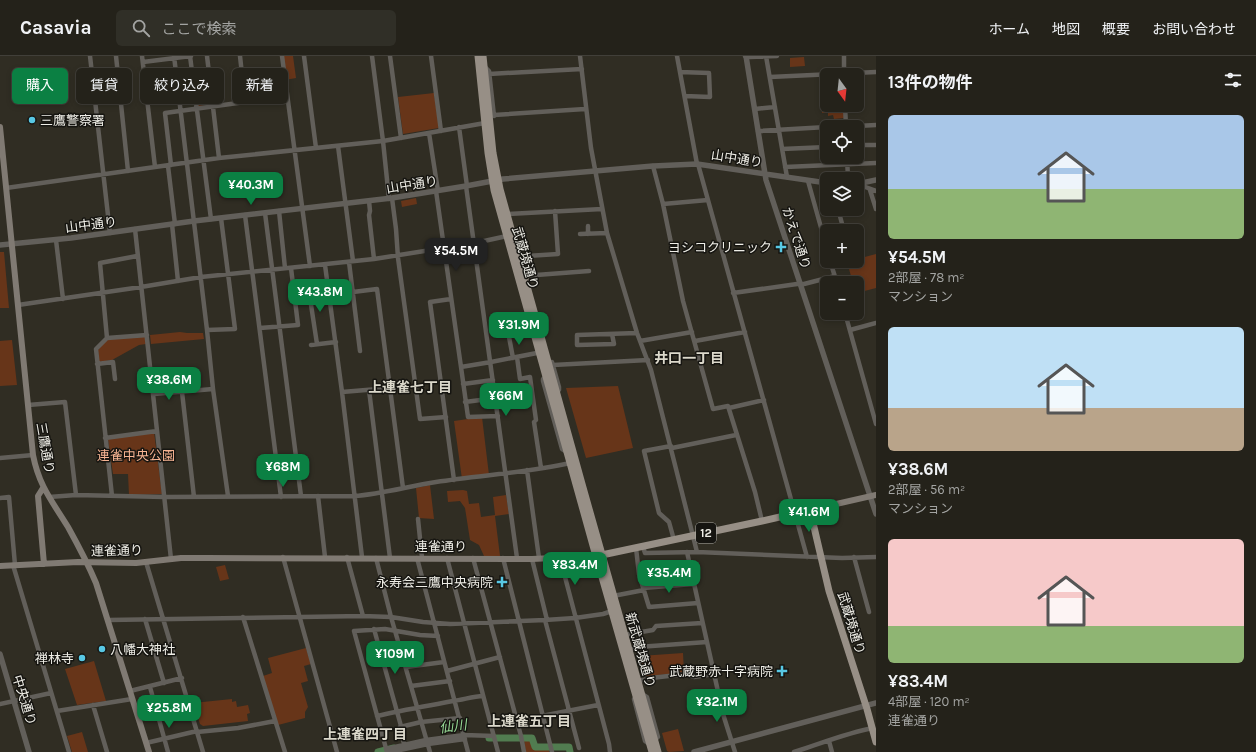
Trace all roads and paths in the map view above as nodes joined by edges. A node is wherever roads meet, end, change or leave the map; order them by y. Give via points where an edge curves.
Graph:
1 (90, 56) edge
2 (116, 56) edge
3 (142, 56) edge
4 (191, 56) edge
5 (207, 56) edge
6 (240, 56) edge
7 (282, 56) edge
8 (304, 56) edge
9 (372, 56) edge
10 (390, 56) edge
11 (431, 56) edge
12 (478, 56) edge
13 (483, 56) edge
14 (580, 56) edge
15 (677, 56) edge
16 (746, 56) edge
17 (766, 56) edge
18 (777, 56) edge
19 (844, 56) edge
20 (174, 57) edge
21 (143, 62) junction
22 (484, 66) junction
23 (241, 68) edge
24 (283, 68) edge
25 (844, 68) edge
26 (582, 69) junction
27 (680, 72) junction
28 (876, 72) edge
29 (864, 73) edge
30 (490, 74) junction
31 (820, 75) edge
32 (770, 77) junction
33 (685, 96) junction
34 (232, 104) edge
35 (288, 104) edge
36 (213, 106) junction
37 (775, 107) junction
38 (196, 108) junction
39 (585, 109) junction
40 (755, 109) junction
41 (180, 111) junction
42 (494, 115) junction
43 (487, 123) junction
44 (876, 125) edge
45 (864, 126) edge
46 (0, 127) edge
47 (459, 127) junction
48 (820, 128) edge
49 (441, 130) junction
50 (779, 130) junction
51 (758, 131) junction
52 (429, 133) junction
53 (401, 138) junction
54 (383, 141) junction
55 (864, 145) edge
56 (876, 145) edge
57 (338, 146) junction
58 (820, 147) edge
59 (316, 148) junction
60 (782, 149) junction
61 (294, 150) junction
62 (219, 158) junction
63 (203, 160) junction
64 (187, 162) junction
65 (864, 163) edge
66 (876, 163) edge
67 (697, 164) junction
68 (847, 164) joint
69 (170, 165) junction
70 (653, 166) junction
71 (155, 167) junction
72 (785, 167) junction
73 (128, 171) junction
74 (595, 171) junction
75 (848, 172) edge
76 (103, 174) junction
77 (765, 174) junction
78 (787, 177) junction
79 (495, 180) junction
80 (808, 180) junction
81 (876, 180) edge
82 (820, 182) edge
83 (864, 183) edge
84 (467, 186) junction
85 (864, 187) edge
86 (6, 188) junction
87 (870, 190) junction
88 (437, 191) junction
89 (876, 191) edge
90 (390, 198) junction
91 (708, 200) junction
92 (369, 201) junction
93 (346, 204) junction
94 (663, 204) junction
95 (302, 209) junction
96 (602, 209) junction
97 (876, 210) edge
98 (279, 211) junction
99 (555, 211) junction
100 (265, 213) junction
101 (506, 214) junction
102 (246, 215) junction
103 (221, 218) junction
104 (211, 219) junction
105 (194, 221) junction
106 (173, 224) junction
107 (820, 224) edge
108 (588, 226) dead end
109 (135, 229) junction
110 (110, 233) junction
111 (607, 233) junction
112 (580, 234) dead end
113 (588, 234) junction
114 (507, 236) junction
115 (56, 240) junction
116 (475, 243) junction
117 (12, 244) junction
118 (0, 245) edge
119 (444, 248) junction
120 (137, 256) junction
121 (398, 256) junction
122 (519, 258) junction
123 (374, 259) junction
124 (351, 262) junction
125 (325, 265) junction
126 (310, 266) junction
127 (288, 268) junction
128 (832, 268) edge
129 (272, 269) junction
130 (253, 270) junction
131 (590, 272) dead end
132 (228, 273) junction
133 (521, 276) junction
134 (835, 276) edge
135 (201, 277) junction
136 (820, 279) edge
137 (178, 281) junction
138 (328, 284) junction
139 (800, 284) junction
140 (141, 287) junction
141 (352, 292) junction
142 (102, 293) junction
143 (733, 293) junction
144 (63, 299) junction
145 (451, 299) junction
146 (18, 305) junction
147 (847, 320) edge
148 (876, 323) edge
149 (280, 327) junction
150 (260, 328) junction
151 (207, 330) junction
152 (850, 330) junction
153 (692, 332) junction
154 (745, 332) junction
155 (637, 333) junction
156 (612, 334) junction
157 (147, 335) junction
158 (509, 337) dead end
159 (107, 338) junction
160 (640, 341) junction
161 (694, 341) junction
162 (336, 342) junction
163 (317, 344) junction
164 (310, 345) dead end
165 (360, 351) dead end
166 (542, 352) junction
167 (515, 358) junction
168 (547, 360) junction
169 (648, 360) junction
170 (490, 362) junction
171 (97, 364) junction
172 (553, 365) junction
173 (460, 367) junction
174 (115, 379) dead end
175 (493, 380) junction
176 (463, 384) junction
177 (390, 388) junction
178 (213, 389) junction
179 (369, 390) junction
180 (182, 392) junction
181 (342, 392) junction
182 (556, 392) junction
183 (154, 394) junction
184 (496, 398) junction
185 (764, 400) junction
186 (465, 402) junction
187 (28, 406) junction
188 (729, 408) junction
189 (498, 416) junction
190 (446, 417) junction
191 (876, 424) edge
192 (157, 431) junction
193 (736, 435) junction
194 (105, 438) junction
195 (671, 447) junction
196 (33, 455) junction
197 (0, 458) edge
198 (570, 463) junction
199 (540, 468) junction
200 (527, 470) junction
201 (506, 474) junction
202 (454, 480) junction
203 (43, 488) junction
204 (403, 488) junction
205 (382, 492) junction
206 (76, 495) junction
207 (112, 496) junction
208 (228, 496) junction
209 (301, 496) junction
210 (318, 496) junction
211 (354, 496) junction
212 (873, 496) edge
213 (49, 497) junction
214 (165, 497) junction
215 (194, 497) junction
216 (281, 497) junction
217 (0, 498) edge
218 (810, 510) junction
219 (795, 514) junction
220 (876, 514) edge
221 (418, 519) dead end
222 (762, 521) junction
223 (694, 536) junction
224 (674, 540) junction
225 (643, 546) junction
226 (636, 548) junction
227 (687, 552) junction
228 (697, 552) junction
229 (599, 555) junction
230 (283, 557) junction
231 (325, 557) junction
232 (347, 557) junction
233 (807, 557) junction
234 (854, 557) junction
235 (876, 557) edge
236 (362, 558) junction
237 (376, 558) junction
238 (390, 558) junction
239 (420, 558) junction
240 (447, 558) junction
241 (473, 558) junction
242 (503, 558) junction
243 (517, 558) junction
244 (539, 558) junction
245 (560, 558) junction
246 (821, 558) junction
247 (171, 559) junction
248 (532, 559) junction
249 (146, 562) junction
250 (87, 563) junction
251 (44, 564) junction
252 (14, 565) junction
253 (0, 566) edge
254 (693, 584) junction
255 (643, 589) junction
256 (613, 596) junction
257 (698, 603) junction
258 (612, 611) junction
259 (869, 612) dead end
260 (299, 616) junction
261 (363, 616) junction
262 (243, 617) junction
263 (391, 617) junction
264 (574, 618) junction
265 (146, 619) junction
266 (164, 619) junction
267 (108, 620) junction
268 (546, 620) junction
269 (519, 622) junction
270 (435, 623) junction
271 (490, 623) junction
272 (702, 623) junction
273 (464, 624) junction
274 (374, 629) junction
275 (396, 631) junction
276 (624, 635) junction
277 (438, 636) junction
278 (707, 642) junction
279 (629, 650) junction
280 (0, 654) edge
281 (500, 657) junction
282 (444, 662) junction
283 (475, 664) junction
284 (406, 667) junction
285 (447, 671) junction
286 (714, 674) junction
287 (182, 678) junction
288 (450, 681) junction
289 (638, 681) junction
290 (164, 683) junction
291 (150, 686) junction
292 (412, 686) junction
293 (130, 691) junction
294 (51, 694) junction
295 (639, 695) junction
296 (483, 696) junction
297 (132, 699) junction
298 (455, 701) junction
299 (14, 702) junction
300 (876, 703) edge
301 (0, 704) edge
302 (598, 704) junction
303 (93, 705) junction
304 (866, 705) junction
305 (418, 707) junction
306 (569, 711) junction
307 (57, 712) junction
308 (397, 712) junction
309 (377, 716) junction
310 (544, 716) junction
311 (460, 718) junction
312 (275, 721) junction
313 (517, 721) junction
314 (421, 722) junction
315 (505, 723) dead end
316 (401, 726) junction
317 (872, 728) junction
318 (197, 731) junction
319 (464, 737) junction
320 (164, 738) junction
321 (494, 738) junction
322 (829, 741) junction
323 (427, 742) junction
324 (732, 742) junction
325 (876, 742) edge
326 (146, 743) junction
327 (404, 744) junction
328 (652, 746) edge
329 (551, 748) edge
330 (579, 748) dead end
331 (386, 750) edge
332 (29, 752) edge
333 (69, 752) edge
334 (107, 752) edge
335 (149, 752) edge
336 (168, 752) edge
337 (203, 752) edge
338 (285, 752) edge
339 (337, 752) edge
340 (391, 752) edge
341 (430, 752) edge
342 (468, 752) edge
343 (498, 752) edge
344 (524, 752) edge
345 (610, 752) edge
346 (658, 752) edge
347 (694, 752) edge
348 (735, 752) edge
349 (794, 752) edge
350 (832, 752) edge

1 - 76 street
2 - 73 street
3 - 21 street
4 - 20 street
4 - 38 street
5 - 36 street
6 - 23 street
7 - 24 street
8 - 59 street
9 - 54 street
10 - 53 street
11 - 49 street
12 - 43 main road, 武蔵境通り
13 - 22 main road, 武蔵境通り
14 - 26 street
15 - 27 street
16 - 17 street
16 - 40 street, かえで通り
17 - 18 street
17 - 32 street
19 - 25 street
20 - 21 street
20 - 41 street
21 - 71 street
22 - 30 street
22 - 43 main road, 武蔵境通り
26 - 30 street
26 - 39 street
27 - 33 street
27 - 33 street via 709,73 710,97
28 - 29 street
30 - 42 street
31 - 32 street
32 - 37 street
33 - 67 street
34 - 36 street
35 - 61 street
36 - 38 street
36 - 62 street
37 - 40 street
37 - 50 street
38 - 41 street
38 - 63 street
39 - 42 street
39 - 74 street
40 - 51 street, かえで通り
41 - 64 street
41 - 69 street via 165,113
42 - 43 street via 493,120
43 - 47 street
43 - 79 main road, 武蔵境通り
44 - 45 street
46 - 86 main road, 三鷹通り
47 - 49 street
47 - 84 street
48 - 50 street
49 - 52 street
50 - 51 street
50 - 60 street
51 - 77 street, かえで通り
52 - 53 street
52 - 88 street
53 - 54 street
54 - 57 street
54 - 90 street
55 - 56 street
57 - 59 street
57 - 93 street
58 - 60 street
59 - 61 street
60 - 72 street
61 - 62 street
61 - 95 street
62 - 63 street
63 - 64 street
63 - 104 street
64 - 69 street
64 - 105 street
65 - 66 street
67 - 70 street, 山中通り
67 - 77 street, 山中通り
67 - 91 street
68 - 72 street
68 - 75 street
69 - 71 street
69 - 106 street
70 - 74 street, 山中通り
70 - 94 street
71 - 73 street
72 - 78 street
73 - 76 street
74 - 79 street, 山中通り
74 - 96 street
76 - 86 street
76 - 110 street
77 - 78 street, 山中通り
77 - 139 street, かえで通り
78 - 80 street, 山中通り
79 - 84 street, 山中通り
79 - 101 main road, 武蔵境通り
79 - 114 main road, 武蔵境通り
80 - 82 street, 山中通り
80 - 107 street
81 - 83 street
84 - 88 street, 山中通り
84 - 116 street
85 - 87 street
86 - 117 main road, 三鷹通り
87 - 89 street
87 - 97 street
88 - 90 street, 山中通り
88 - 119 street
90 - 92 street, 山中通り
90 - 121 street
91 - 94 street
91 - 143 street
92 - 93 street, 山中通り
92 - 123 street
93 - 95 street, 山中通り
93 - 124 street
94 - 153 street
95 - 98 street, 山中通り
95 - 126 street
96 - 99 street
96 - 111 street
98 - 100 street, 山中通り
98 - 127 street
99 - 101 street
99 - 122 street via 558,254
100 - 102 street, 山中通り
100 - 129 street
101 - 122 main road, 武蔵境通り
102 - 103 street, 山中通り
102 - 130 street
103 - 104 street, 山中通り
103 - 132 street
104 - 105 street, 山中通り
105 - 106 street, 山中通り
105 - 135 street
106 - 109 street, 山中通り
106 - 137 street
108 - 113 street
109 - 110 street, 山中通り
109 - 120 street
110 - 115 street, 山中通り
111 - 113 street
111 - 155 street
112 - 113 street
114 - 116 street
114 - 133 main road, 武蔵境通り
115 - 117 street, 山中通り
115 - 144 street
116 - 119 street
116 - 170 street
117 - 118 street, 山中通り
117 - 146 main road, 三鷹通り
119 - 121 street
119 - 145 street
120 - 140 street
120 - 142 street via 100,263
121 - 123 street
121 - 190 street via 420,419
122 - 133 main road, 武蔵境通り
123 - 124 street
124 - 125 street
124 - 141 street
125 - 126 street
125 - 138 street
126 - 127 street
127 - 129 street
127 - 149 street via 298,325
128 - 134 street
129 - 130 street
129 - 149 street
130 - 132 street
130 - 150 street
131 - 133 street
132 - 135 street
132 - 151 street via 235,329
133 - 166 main road, 武蔵境通り
135 - 137 street
135 - 151 street
136 - 139 street
137 - 140 street
138 - 162 street
138 - 163 street via 308,286
139 - 143 street
139 - 212 street, かえで通り
140 - 142 street
140 - 157 street
141 - 165 street
141 - 177 street via 377,289
142 - 144 street
142 - 159 street
143 - 154 street
144 - 146 street
145 - 173 street
145 - 190 street via 430,302
146 - 187 main road, 三鷹通り
147 - 152 street
148 - 152 street
149 - 150 street
149 - 209 street
150 - 216 street
151 - 178 street
152 - 191 street
153 - 160 street
153 - 161 street
154 - 161 street
154 - 185 street
155 - 156 street
155 - 160 street
156 - 156 street via 576,335 577,345 614,344
157 - 159 street
157 - 183 street
158 - 167 street
159 - 171 street via 96,349
160 - 169 street
161 - 188 street via 713,409 728,406
162 - 163 street
162 - 181 street
163 - 164 street
166 - 167 street
166 - 168 main road, 武蔵境通り
166 - 198 main road, 武蔵境通り
167 - 170 street
167 - 199 street via 520,379 530,377
168 - 172 street
168 - 182 main road, 武蔵境通り
169 - 172 street
169 - 195 street
170 - 173 street
170 - 175 street
171 - 174 street via 112,362
171 - 194 street
172 - 182 street via 559,388
173 - 176 street
175 - 176 street
175 - 184 street
176 - 186 street
177 - 179 street
177 - 204 street
178 - 180 street
178 - 208 street
179 - 181 street
179 - 205 street
180 - 183 street
180 - 215 street
181 - 211 street
182 - 229 main road, 武蔵境通り
183 - 192 street
184 - 186 street
184 - 189 street
185 - 188 street
185 - 219 street
186 - 189 street via 468,417
187 - 196 main road, 三鷹通り
187 - 206 street via 65,402
188 - 193 street
189 - 201 street
190 - 202 street
192 - 194 street
192 - 214 street
193 - 195 street
193 - 222 street
194 - 207 street
195 - 223 street
195 - 224 street via 644,451 659,513 669,522
196 - 197 street
196 - 203 main road, 三鷹通り
198 - 199 street
198 - 229 main road, 武蔵境通り
199 - 200 street
200 - 201 street
200 - 244 street
201 - 202 street
201 - 243 street
202 - 204 street
203 - 213 main road, 三鷹通り
203 - 251 main road via 38,496
204 - 205 street
205 - 211 street
205 - 238 street
206 - 207 street
206 - 213 street
207 - 214 street
208 - 215 street
208 - 216 street
209 - 210 street
209 - 216 street
210 - 211 street
210 - 231 street
211 - 236 street
212 - 218 main road, 連雀通り
212 - 220 street, かえで通り
213 - 250 main road, 三鷹通り
214 - 215 street
214 - 247 street
217 - 252 street via 9,497
218 - 219 main road, 連雀通り / 12
218 - 246 main road, 武蔵境通り
219 - 222 main road, 連雀通り / 12
219 - 233 street
221 - 239 street
222 - 223 main road, 連雀通り / 12
223 - 224 main road, 連雀通り / 12
223 - 228 street
224 - 225 main road, 連雀通り / 12
225 - 226 main road, 連雀通り / 12
225 - 227 street via 645,553
226 - 229 main road, 連雀通り / 12
226 - 255 street
227 - 228 street
227 - 254 street
228 - 233 street
229 - 245 main road, 連雀通り
229 - 256 main road, 新武蔵境通り
229 - 258 main road, 新武蔵境通り
230 - 231 main road, 連雀通り
230 - 247 main road, 連雀通り
230 - 260 street
231 - 232 main road, 連雀通り
232 - 236 main road, 連雀通り
232 - 261 street
233 - 246 street
234 - 235 street
234 - 246 street
234 - 259 street
236 - 237 main road, 連雀通り
237 - 238 main road, 連雀通り
237 - 263 street
238 - 239 main road, 連雀通り
239 - 240 main road, 連雀通り
239 - 270 street
240 - 241 main road, 連雀通り
240 - 273 street
241 - 242 main road, 連雀通り
241 - 271 street
242 - 243 main road, 連雀通り
242 - 269 street
243 - 248 main road, 連雀通り
244 - 245 main road, 連雀通り
244 - 248 main road, 連雀通り
245 - 264 street
246 - 304 main road, 武蔵境通り via 832,601
247 - 249 main road, 連雀通り
248 - 268 street
249 - 250 main road, 連雀通り
249 - 266 street
250 - 251 main road, 連雀通り
250 - 267 main road, 三鷹通り
251 - 252 main road, 連雀通り
252 - 253 main road, 連雀通り
252 - 294 street
254 - 255 street
254 - 257 street
255 - 256 street
255 - 257 street via 649,607
256 - 276 main road, 新武蔵境通り
257 - 272 street
258 - 264 street
258 - 295 main road, 新武蔵境通り
260 - 261 street
260 - 262 street
260 - 339 street
261 - 263 street
262 - 266 street
262 - 312 street
263 - 270 street
263 - 275 street
264 - 268 street
264 - 302 street
265 - 266 street
265 - 267 street
265 - 290 street
266 - 287 street
267 - 293 main road, 三鷹通り
268 - 269 street
268 - 306 street
269 - 271 street
269 - 310 street
270 - 273 street
270 - 277 street
271 - 273 street
271 - 281 street
272 - 276 street via 656,626 653,630
272 - 278 street
273 - 283 street
274 - 275 street
274 - 308 street
274 - 309 street via 354,631
275 - 277 street
275 - 284 street
276 - 279 main road, 新武蔵境通り
277 - 282 street
278 - 279 street via 638,647
278 - 286 street
279 - 289 main road, 新武蔵境通り
280 - 299 street, 中央通り
281 - 283 street
281 - 313 street
282 - 284 street
282 - 285 street
283 - 285 street
283 - 296 street
284 - 292 street
285 - 288 street
286 - 289 street via 694,677 686,674
286 - 324 street
287 - 290 street
287 - 318 street
288 - 292 street
288 - 298 street
289 - 295 main road, 新武蔵境通り
290 - 291 street
291 - 293 street
291 - 320 street
292 - 305 street
293 - 297 main road, 三鷹通り
294 - 299 street
294 - 307 street
295 - 328 main road, 新武蔵境通り
296 - 298 street
296 - 321 street
297 - 303 street
297 - 326 main road, 三鷹通り
298 - 305 street
298 - 311 street
299 - 301 street
299 - 332 street, 中央通り
300 - 304 street
302 - 306 street
302 - 345 street
303 - 307 street
303 - 334 street
304 - 317 main road, 武蔵境通り
304 - 324 street
305 - 308 street
305 - 314 street
306 - 310 street
306 - 330 street
307 - 333 street
308 - 309 street
308 - 316 street
309 - 331 street
310 - 313 street
310 - 329 street
311 - 314 street
311 - 319 street
312 - 318 street via 238,728
312 - 338 street
313 - 315 street
313 - 344 street
314 - 316 street
314 - 323 street
316 - 327 street
317 - 322 street
317 - 325 main road, 武蔵境通り
318 - 320 street
318 - 337 street
319 - 321 street
319 - 323 street
319 - 342 street
320 - 326 street
320 - 336 street
321 - 343 street
322 - 349 street
322 - 350 street
323 - 327 street
323 - 340 street
323 - 341 street
324 - 347 street
324 - 348 street
326 - 335 main road, 三鷹通り
327 - 331 street
328 - 346 main road, 新武蔵境通り

